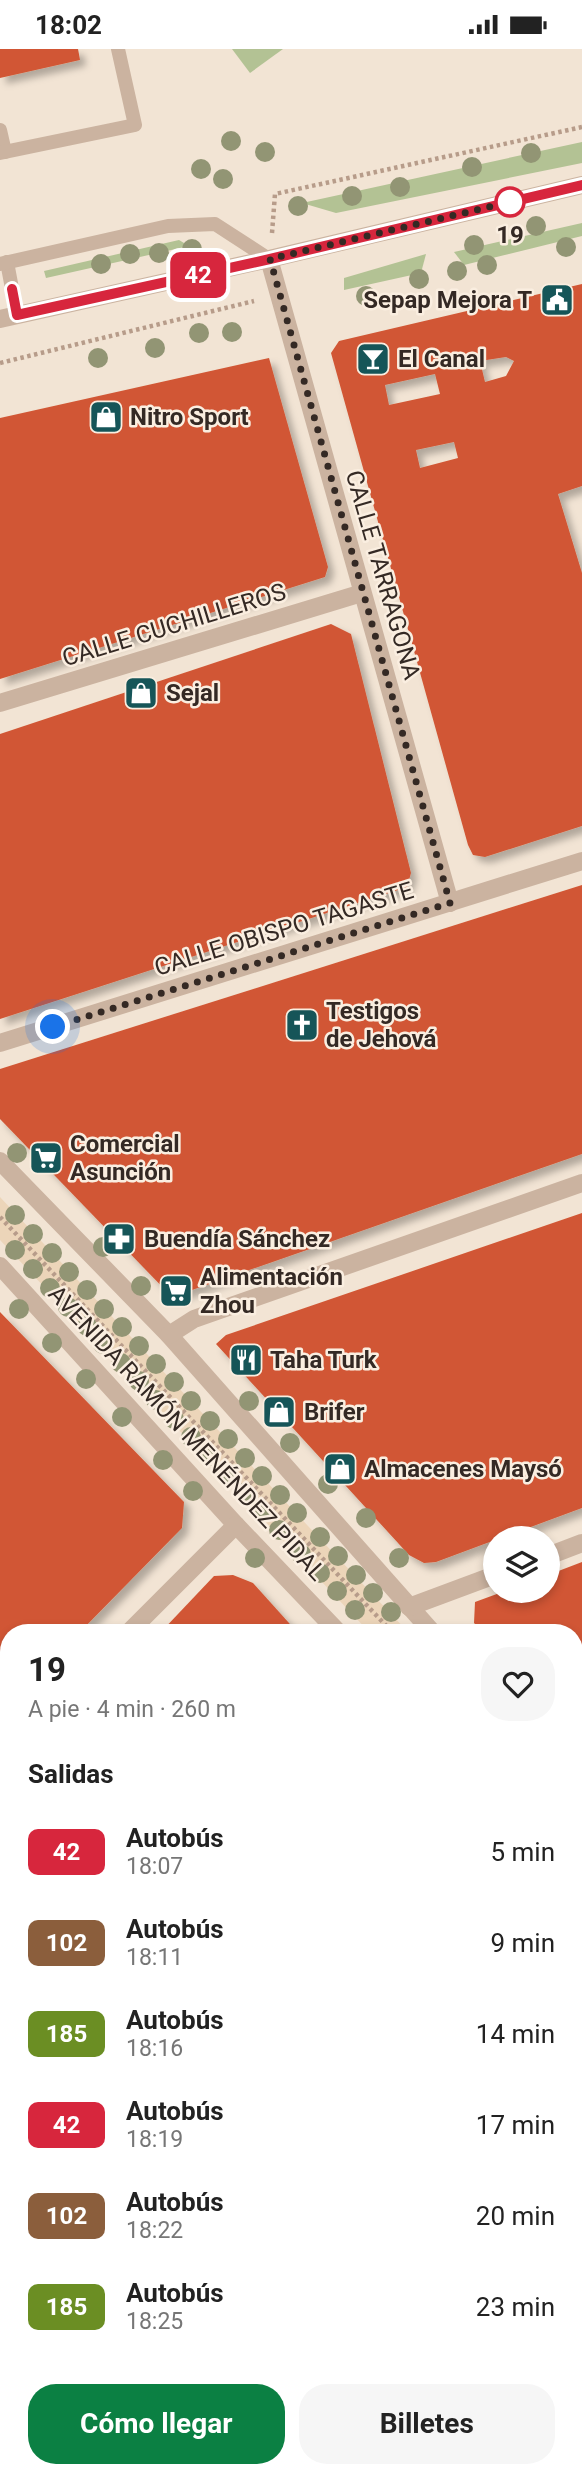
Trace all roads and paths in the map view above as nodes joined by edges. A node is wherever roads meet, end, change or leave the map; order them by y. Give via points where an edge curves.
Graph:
1 (118, 49) edge
2 (0, 130) edge
3 (2, 153) edge
4 (582, 185) edge
5 (270, 259) junction
6 (3, 263) edge
7 (9, 317) edge
8 (362, 593) junction
9 (0, 703) edge
10 (582, 861) edge
11 (450, 903) junction
12 (0, 1043) edge
13 (0, 1161) edge
14 (582, 1183) edge
15 (0, 1217) edge
16 (0, 1266) edge
17 (169, 1335) junction
18 (236, 1525) junction
19 (582, 1543) edge
20 (560, 1551) edge
21 (483, 1579) edge
22 (409, 1607) junction
23 (137, 1624) edge
24 (330, 1624) edge
25 (384, 1624) edge
26 (425, 1624) edge

1 - 3 lane via 135,125
2 - 3 lane
4 - 5 street
5 - 6 lane via 215,224 168,226
5 - 7 street
5 - 8 street, CALLE TARRAGONA
6 - 7 lane
8 - 9 street, CALLE CUCHILLEROS
8 - 11 street, CALLE TARRAGONA
10 - 11 street, CALLE OBISPO TAGASTE
11 - 12 street, CALLE OBISPO TAGASTE
13 - 17 street, AVENIDA RAMÓN MENÉNDEZ PIDAL
14 - 17 street via 194,1319
15 - 25 path
16 - 18 street, AVENIDA RAMÓN MENÉNDEZ PIDAL
17 - 22 street, AVENIDA RAMÓN MENÉNDEZ PIDAL
18 - 23 street
18 - 24 street, AVENIDA RAMÓN MENÉNDEZ PIDAL
19 - 20 street
21 - 22 street
22 - 26 street, AVENIDA RAMÓN MENÉNDEZ PIDAL

